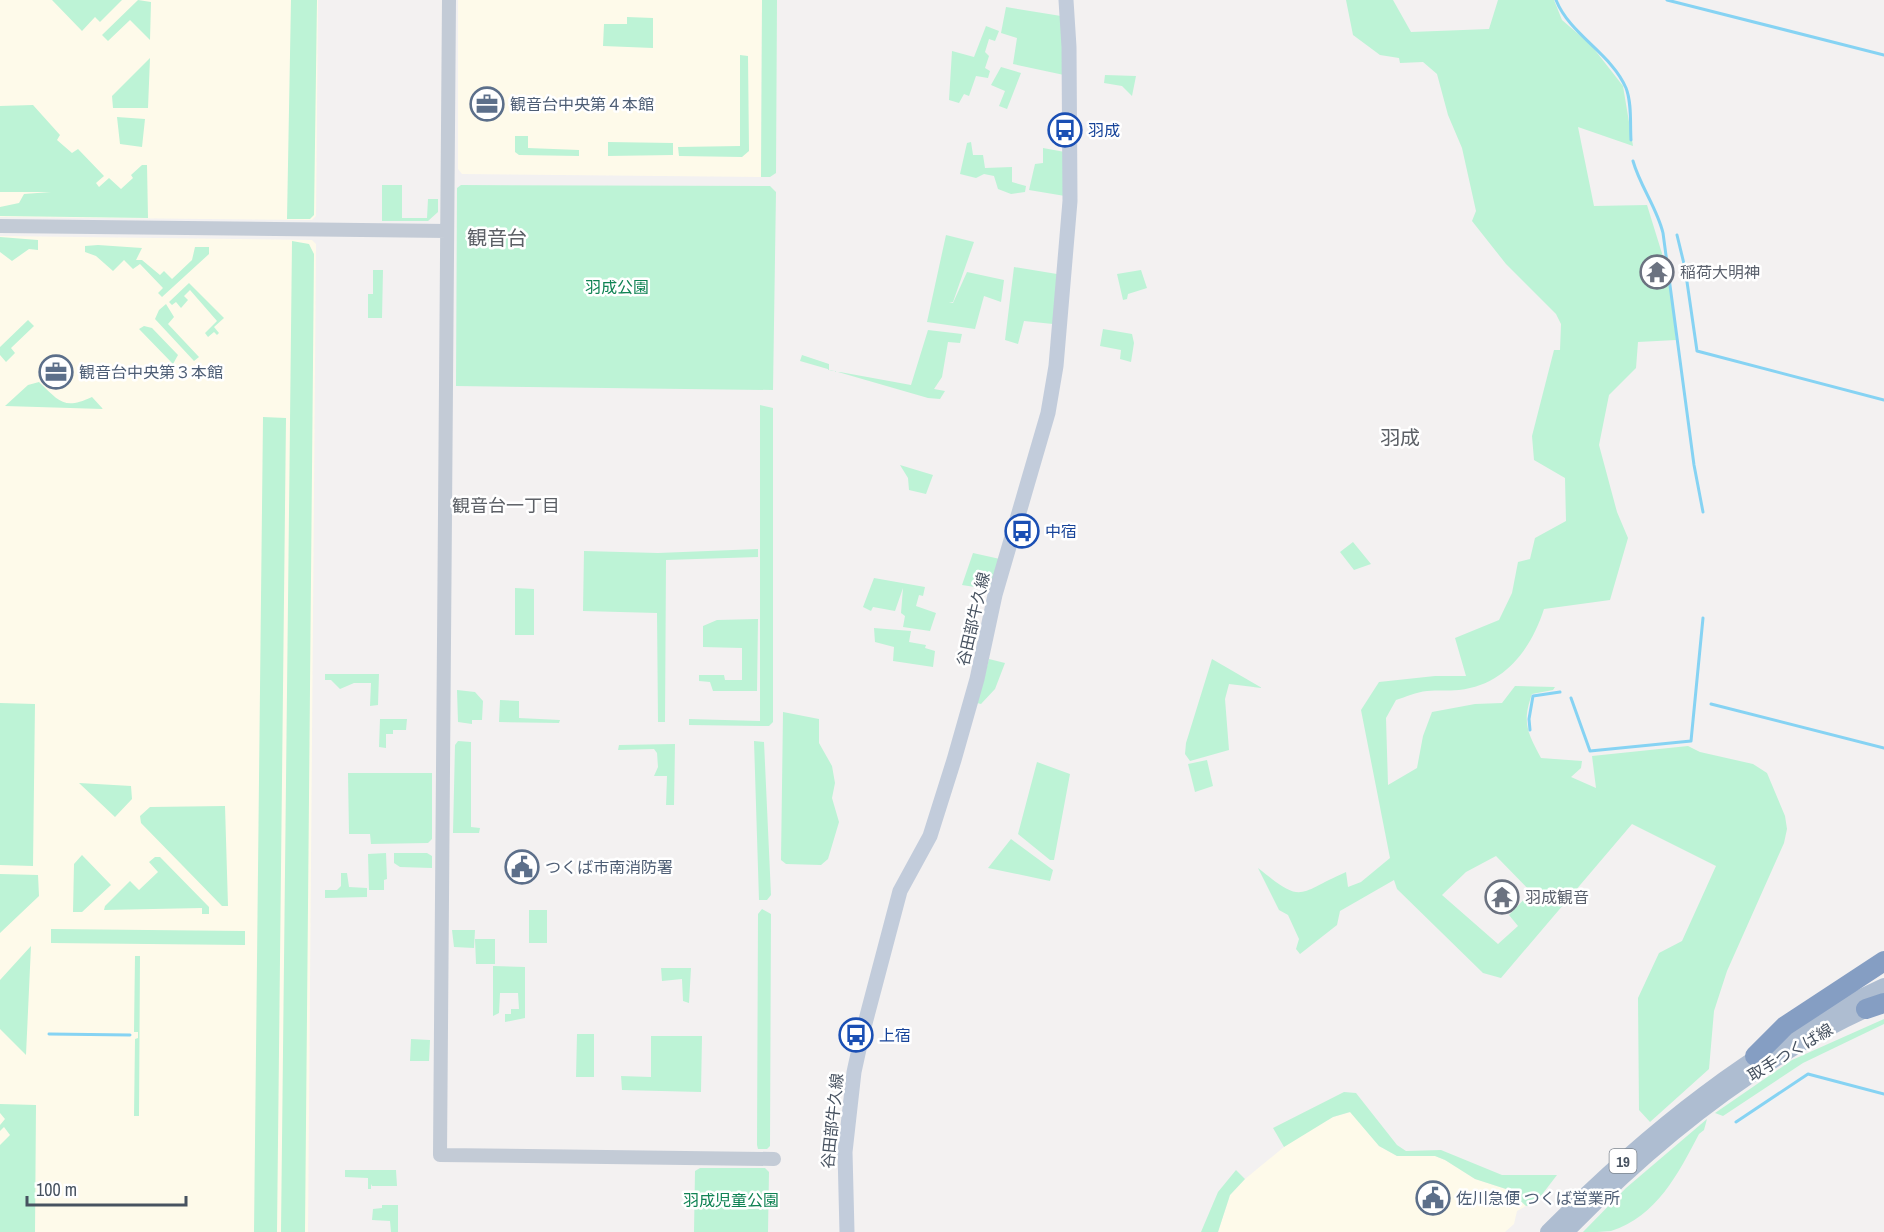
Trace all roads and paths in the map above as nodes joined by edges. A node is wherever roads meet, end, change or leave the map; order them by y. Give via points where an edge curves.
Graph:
1 (449, 0) edge
2 (1066, 0) edge
3 (0, 226) edge
4 (447, 231) junction
5 (1884, 961) edge
6 (1884, 986) edge
7 (1878, 1005) edge
8 (1755, 1056) junction
9 (774, 1159) dead end
10 (847, 1232) edge
11 (1548, 1232) edge
12 (1566, 1232) edge

1 - 4 street
2 - 10 main road, 谷田部牛久線 via 1070,201 1056,366 1048,413 954,760 930,836 900,891 863,1031 854,1071 845,1152
3 - 4 street
4 - 9 street via 440,1155
5 - 8 highway via 1785,1026
6 - 8 main road, 取手つくば線 / 19
7 - 12 main road, 取手つくば線 / 19 via 1781,1055 1701,1112
8 - 11 main road, 取手つくば線 / 19 via 1701,1094 1607,1174

